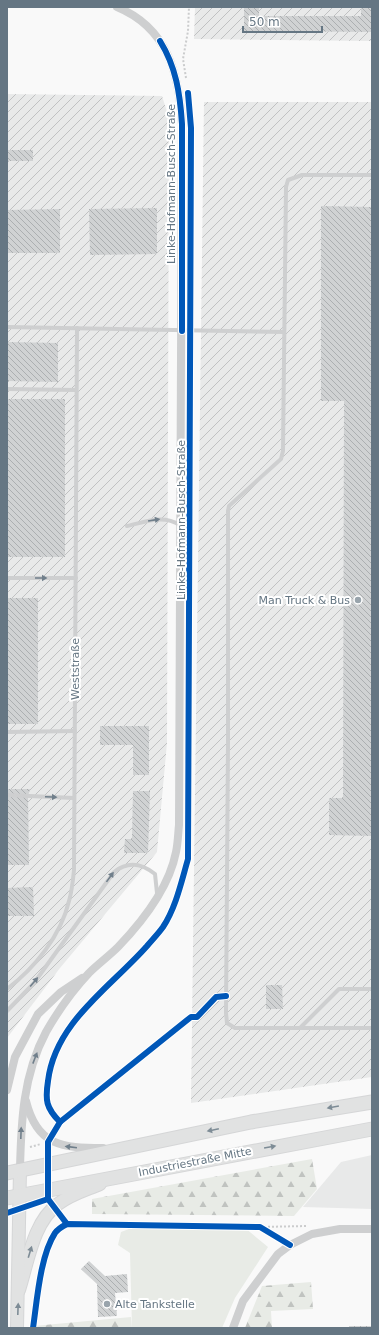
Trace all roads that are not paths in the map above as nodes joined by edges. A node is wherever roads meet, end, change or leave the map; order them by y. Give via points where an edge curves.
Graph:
1 (117, 7) edge
2 (372, 175) edge
3 (7, 327) edge
4 (77, 328) junction
5 (182, 331) junction
6 (284, 332) junction
7 (7, 389) edge
8 (76, 390) junction
9 (127, 526) dead end
10 (181, 526) junction
11 (7, 578) edge
12 (76, 578) junction
13 (75, 731) junction
14 (7, 732) edge
15 (7, 795) edge
16 (74, 798) junction
17 (157, 898) junction
18 (89, 974) junction
19 (7, 989) edge
20 (372, 989) edge
21 (7, 1011) edge
22 (301, 1027) junction
23 (372, 1028) edge
24 (7, 1090) edge
25 (25, 1095) junction
26 (372, 1102) edge
27 (372, 1129) edge
28 (124, 1149) junction
29 (20, 1170) junction
30 (7, 1173) edge
31 (121, 1176) junction
32 (13, 1197) edge
33 (372, 1229) edge
34 (19, 1290) junction
35 (17, 1328) edge
36 (233, 1328) edge

1 - 5 street, Linke-Hofmann-Busch-Straße via 142,22 160,40 170,60 180,94
2 - 6 lane via 302,174 288,180
3 - 4 lane
4 - 5 lane
4 - 8 lane, Weststraße
5 - 6 lane
5 - 10 street, Linke-Hofmann-Busch-Straße
6 - 22 lane via 281,458 229,506 228,511 226,1013 227,1023 235,1028
7 - 8 lane
8 - 12 lane, Weststraße
9 -> 10 lane via 156,519 171,519
10 - 17 street, Linke-Hofmann-Busch-Straße via 179,825 176,853 170,873
11 -> 12 lane
12 - 13 lane, Weststraße
13 - 14 lane
13 - 16 lane, Weststraße
15 -> 16 lane
16 - 19 lane, Weststraße via 74,870 69,902 56,934 36,962
17 - 18 street, Linke-Hofmann-Busch-Straße via 119,946
21 -> 17 lane via 34,983 114,872 122,865 130,863 148,868 155,874 158,885
18 - 24 street, Linke-Hofmann-Busch-Straße via 61,992 38,1014 15,1057
25 -> 18 street, Linke-Hofmann-Busch-Straße via 30,1071 47,1031
20 - 22 lane via 339,989
22 - 23 lane
28 -> 25 street via 61,1146 37,1128 31,1119
29 -> 25 street, Linke-Hofmann-Busch-Straße
26 -> 28 main road via 251,1122
31 -> 27 main road, Industriestraße Mitte
28 - 29 main road
29 - 30 main road
29 - 32 street
31 - 32 main road, Industriestraße Mitte
34 -> 31 street via 34,1238 50,1211 74,1194
32 - 34 street
33 - 36 street via 340,1229 312,1234 290,1245 278,1254 243,1301
35 -> 34 street

